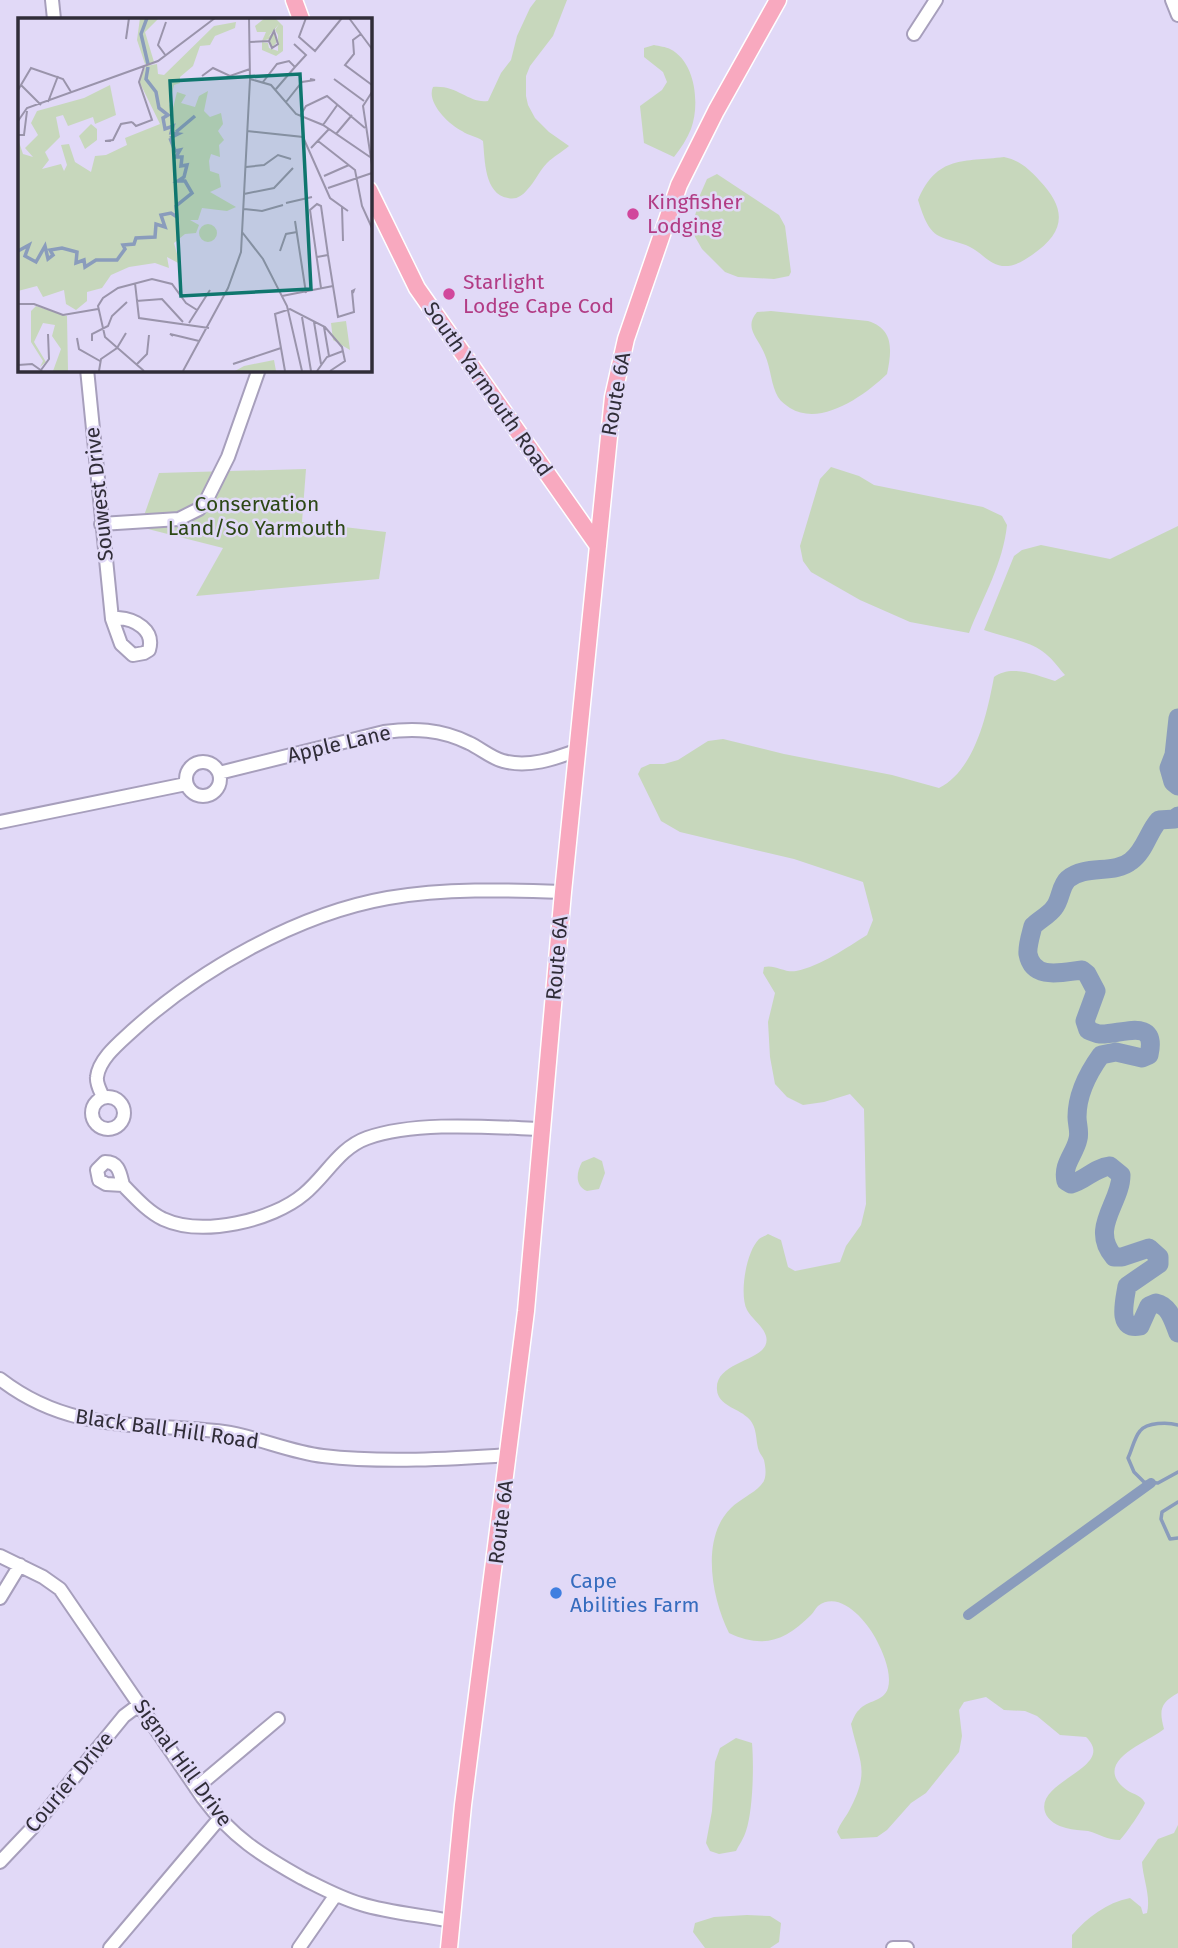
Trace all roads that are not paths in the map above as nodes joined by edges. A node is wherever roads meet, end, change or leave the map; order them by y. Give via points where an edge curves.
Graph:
1 (52, 0) edge
2 (294, 0) edge
3 (778, 0) edge
4 (936, 0) edge
5 (1172, 0) edge
6 (1178, 15) edge
7 (54, 18) edge
8 (301, 18) edge
9 (914, 34) dead end
10 (371, 194) edge
11 (87, 371) edge
12 (258, 371) edge
13 (101, 524) junction
14 (598, 546) junction
15 (112, 619) dead end
16 (578, 750) junction
17 (219, 773) junction
18 (186, 784) junction
19 (0, 822) edge
20 (563, 892) junction
21 (103, 1097) dead end
22 (541, 1129) junction
23 (123, 1185) dead end
24 (0, 1379) edge
25 (509, 1455) junction
26 (0, 1556) edge
27 (20, 1565) junction
28 (0, 1598) edge
29 (140, 1704) junction
30 (278, 1719) dead end
31 (196, 1788) junction
32 (219, 1819) junction
33 (0, 1861) edge
34 (335, 1896) junction
35 (450, 1921) junction
36 (110, 1948) edge
37 (299, 1948) edge
38 (449, 1948) edge
39 (893, 1948) edge
40 (907, 1948) edge

1 - 7 street
2 - 8 main road
3 - 14 main road, Route 6A via 692,157 662,228 619,364
4 - 9 street
5 - 6 street
10 - 14 main road, South Yarmouth Road via 417,288
11 - 13 street, Souwest Drive
12 - 13 street via 228,457 199,509 180,519
13 - 15 street, Souwest Drive
14 - 16 main road, Route 6A
16 - 17 street, Apple Lane via 551,760 504,762 449,734 407,729
16 - 20 main road, Route 6A
17 - 18 street, Apple Lane via 206,762 194,764 186,772
17 - 18 street via 217,789 208,796 192,793
18 - 19 street
20 - 21 street via 439,891 385,898 285,932 218,965 146,1018 102,1065 97,1078
20 - 22 main road, Route 6A
22 - 23 street via 440,1128 372,1136 346,1148 316,1182 285,1206 233,1224 195,1226 162,1219
22 - 25 main road, Route 6A
24 - 25 street, Black Ball Hill Road via 39,1404 82,1419 226,1433 323,1456 401,1460
25 - 35 main road, Route 6A
26 - 27 street, Signal Hill Drive
27 - 28 street
27 - 29 street, Signal Hill Drive via 60,1589
29 - 31 street, Signal Hill Drive
29 - 33 street, Courier Drive via 124,1716
30 - 31 street
31 - 32 street, Signal Hill Drive
32 - 34 street, Signal Hill Drive via 268,1860
32 - 36 street
34 - 35 street, Signal Hill Drive
34 - 37 street
35 - 38 main road, Route 6A
39 - 40 street

